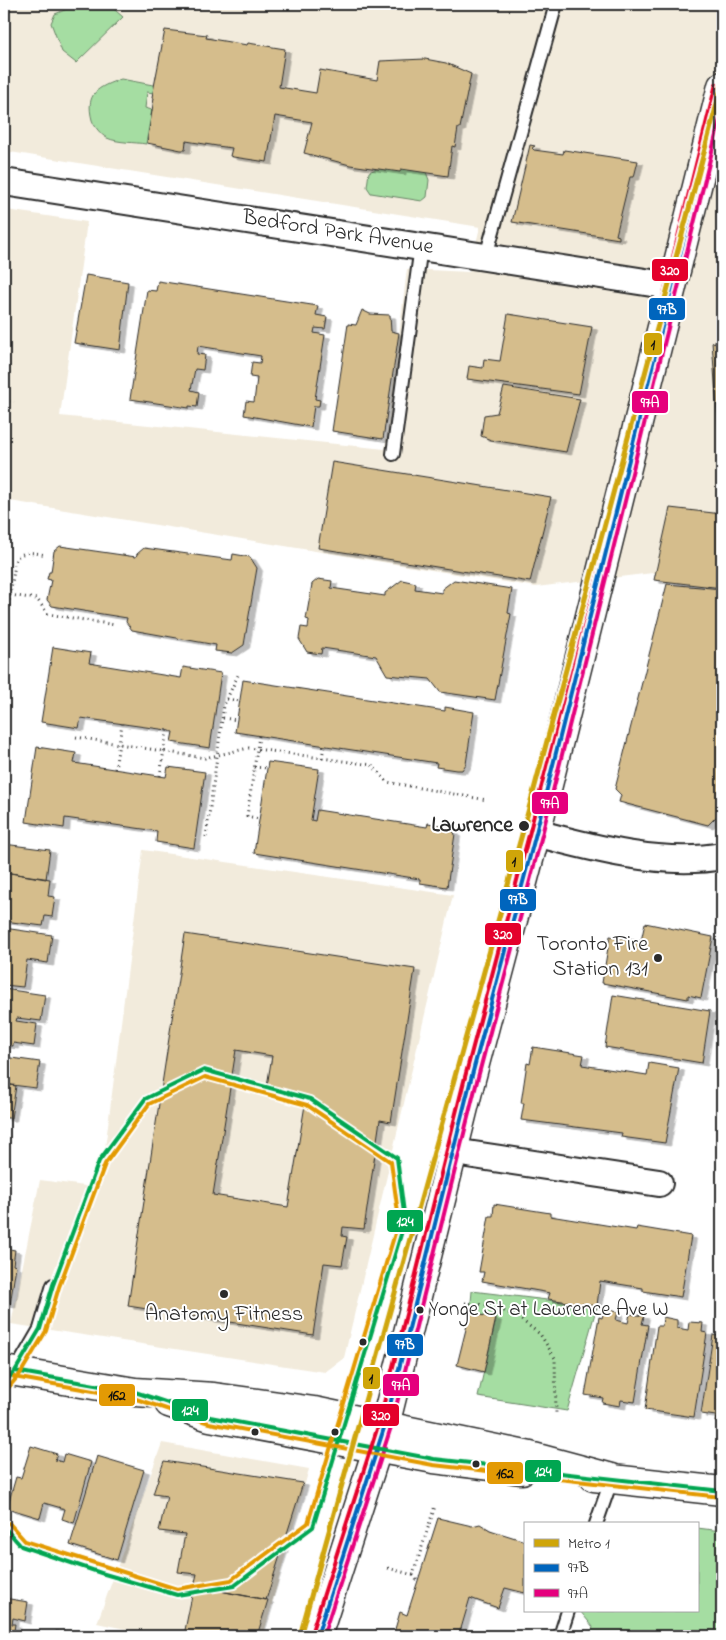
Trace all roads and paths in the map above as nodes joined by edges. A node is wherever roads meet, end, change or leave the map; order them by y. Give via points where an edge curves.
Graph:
1 (556, 4) edge
2 (722, 89) edge
3 (4, 182) edge
4 (421, 246) junction
5 (486, 256) junction
6 (671, 286) junction
7 (4, 401) edge
8 (14, 402) dead end
9 (393, 454) dead end
10 (46, 555) dead end
11 (10, 595) junction
12 (6, 620) dead end
13 (115, 625) dead end
14 (239, 673) dead end
15 (228, 698) junction
16 (240, 701) dead end
17 (223, 718) junction
18 (237, 720) dead end
19 (122, 724) dead end
20 (167, 730) dead end
21 (259, 736) dead end
22 (76, 737) dead end
23 (119, 744) junction
24 (324, 746) dead end
25 (257, 749) junction
26 (164, 751) junction
27 (218, 755) junction
28 (322, 758) junction
29 (254, 767) junction
30 (267, 768) dead end
31 (114, 769) dead end
32 (160, 776) dead end
33 (488, 800) dead end
34 (259, 819) dead end
35 (536, 833) junction
36 (206, 837) dead end
37 (722, 856) edge
38 (454, 1152) junction
39 (659, 1183) dead end
40 (52, 1285) dead end
41 (465, 1303) dead end
42 (8, 1375) edge
43 (556, 1415) dead end
44 (381, 1437) junction
45 (612, 1478) junction
46 (722, 1491) edge
47 (436, 1506) dead end
48 (597, 1522) edge
49 (388, 1568) dead end
50 (413, 1575) junction
51 (418, 1582) dead end
52 (568, 1612) edge
53 (317, 1636) edge
54 (560, 1636) edge

1 - 5 lane
2 - 6 main road
3 - 4 street, Bedford Park Avenue
4 - 5 street, Bedford Park Avenue
4 - 9 lane
5 - 6 street, Bedford Park Avenue
6 - 35 main road
7 - 8 path
10 - 11 path via 28,552 16,558
11 - 12 path
11 - 13 path via 37,599 48,614
14 - 15 path
15 - 16 path
15 - 17 path
17 - 18 path
17 - 27 path
19 - 23 path
20 - 26 path
21 - 25 path
22 - 23 path
23 - 26 path
23 - 31 path
24 - 28 path
25 - 27 path
25 - 28 path
25 - 29 path
26 - 27 path via 206,758
26 - 32 path
27 - 36 path
28 - 33 path via 372,765 387,782
29 - 30 path
29 - 34 path via 247,816
35 - 37 street via 624,853 674,858
35 - 38 main road
38 - 39 street
38 - 44 main road
40 - 42 lane via 40,1329
41 - 43 path via 492,1306 516,1316 540,1334 555,1358
42 - 44 main road via 135,1392 210,1418
44 - 45 main road via 434,1459
44 - 53 main road
45 - 46 main road
45 - 48 lane
47 - 50 path
49 - 50 path
50 - 51 path
52 - 54 lane

